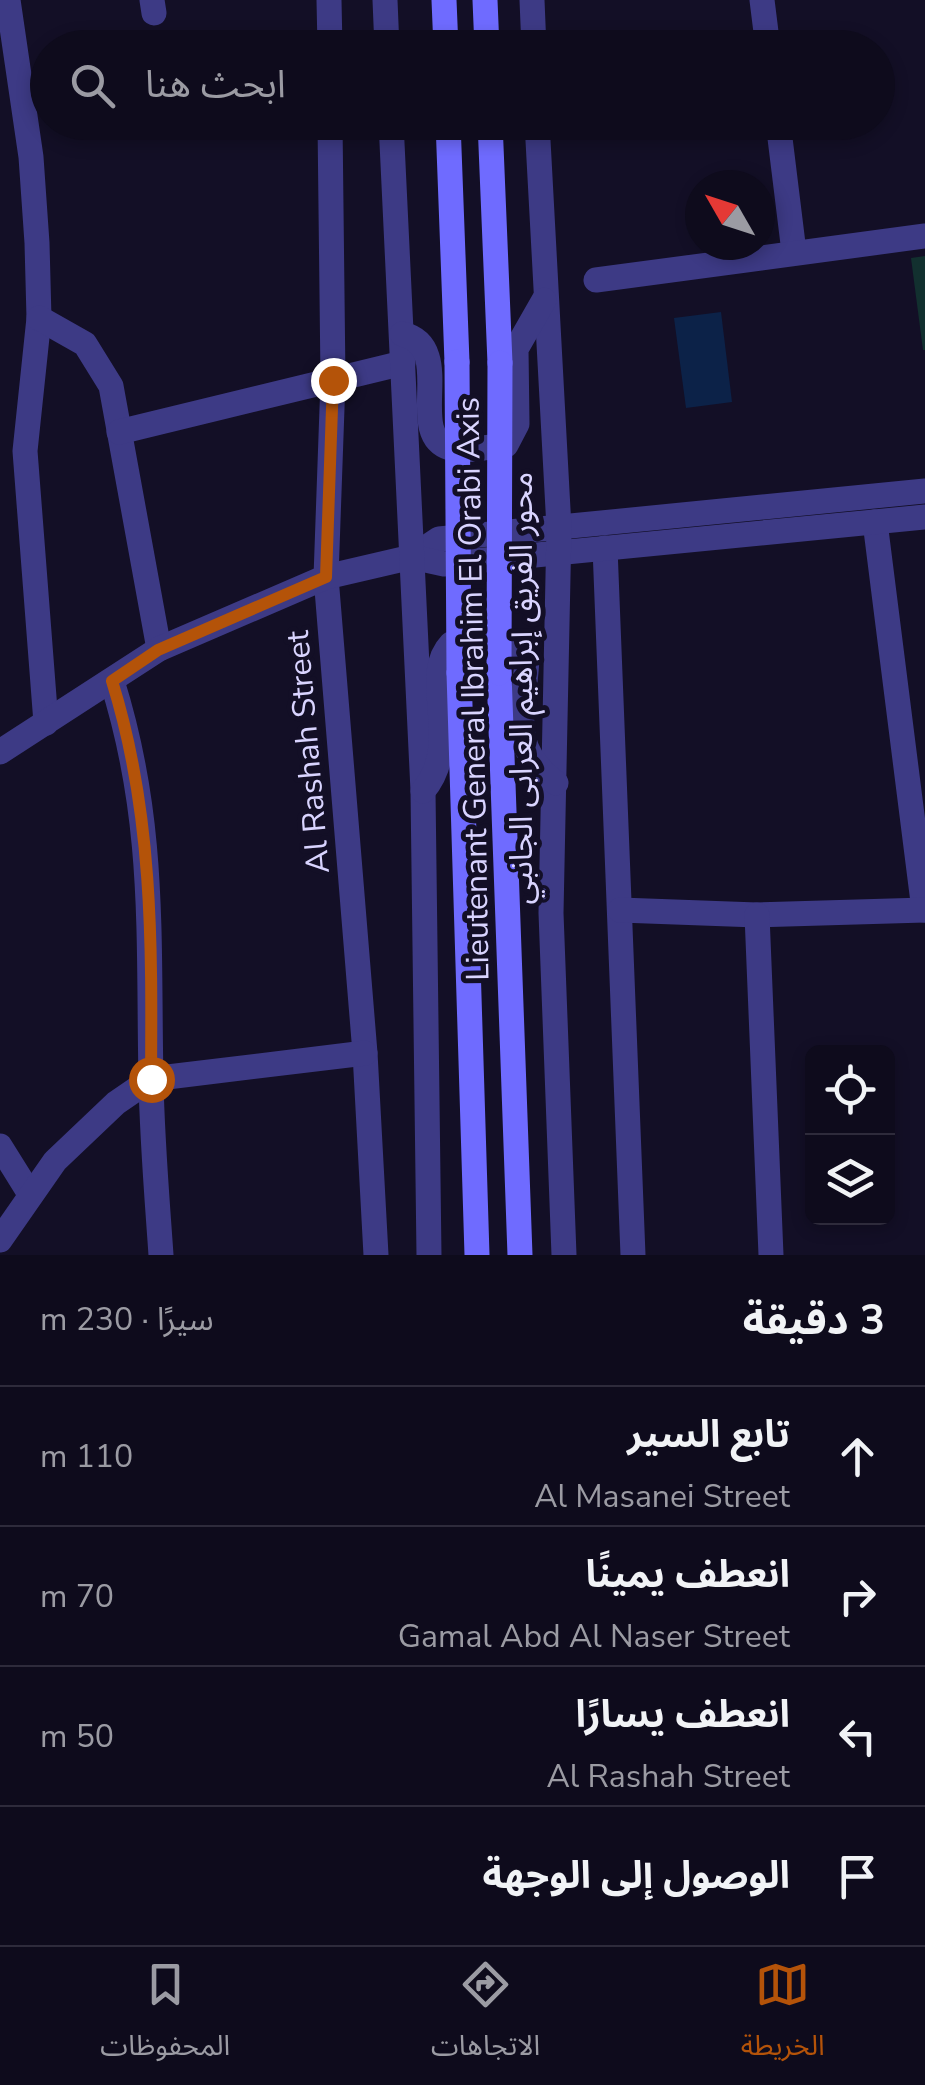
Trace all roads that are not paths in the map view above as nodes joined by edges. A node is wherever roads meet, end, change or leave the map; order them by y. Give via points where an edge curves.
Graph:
1 (8, 0) edge
2 (329, 0) edge
3 (385, 0) edge
4 (444, 0) edge
5 (484, 0) edge
6 (532, 0) edge
7 (762, 0) edge
8 (330, 30) edge
9 (386, 30) edge
10 (445, 30) edge
11 (485, 30) edge
12 (533, 30) edge
13 (766, 30) edge
14 (330, 140) edge
15 (392, 140) edge
16 (449, 140) edge
17 (491, 140) edge
18 (538, 140) edge
19 (780, 140) edge
20 (925, 236) edge
21 (794, 252) junction
22 (596, 280) dead end
23 (544, 300) junction
24 (38, 318) junction
25 (402, 334) junction
26 (403, 364) junction
27 (333, 380) junction
28 (120, 432) junction
29 (12, 450) edge
30 (925, 491) edge
31 (925, 517) edge
32 (875, 522) junction
33 (559, 540) junction
34 (605, 548) junction
35 (412, 557) junction
36 (326, 577) junction
37 (158, 650) junction
38 (112, 681) junction
39 (46, 723) junction
40 (0, 752) edge
41 (556, 783) junction
42 (422, 791) junction
43 (620, 910) junction
44 (924, 910) edge
45 (757, 914) junction
46 (365, 1053) junction
47 (151, 1079) junction
48 (0, 1146) edge
49 (30, 1194) junction
50 (0, 1240) edge
51 (161, 1255) edge
52 (376, 1255) edge
53 (430, 1255) edge
54 (478, 1255) edge
55 (520, 1255) edge
56 (564, 1255) edge
57 (633, 1255) edge
58 (771, 1255) edge

1 - 24 street via 31,157
2 - 8 street
3 - 9 street
4 - 10 main road
5 - 11 main road
6 - 12 street
7 - 13 street
14 - 27 street, Al Rashah Street
15 - 25 street
16 - 54 main road, Lieutenant General Ibrahim El Orabi Axis, bridge
17 - 55 main road, Lieutenant General Ibrahim El Orabi Axis, bridge via 500,363 499,672
18 - 23 street, محور الفريق إبراهيم العرابى الجانبي
19 - 21 street
20 - 21 street
21 - 22 street
23 - 25 street via 516,349 517,424 506,445 454,449 439,441 431,426 426,351
23 - 33 street, محور الفريق إبراهيم العرابى الجانبي
24 - 28 street via 85,344 102,365
24 - 29 street
25 - 26 street
26 - 27 street
26 - 35 street
27 - 28 street
27 - 36 street, Al Rashah Street
28 - 37 street
29 - 39 street
30 - 33 street
31 - 32 street
32 - 34 street
32 - 44 street
33 - 34 street
33 - 35 street via 439,539
33 - 41 street, محور الفريق إبراهيم العرابى الجانبي
34 - 43 street
35 - 36 street
35 - 42 street
36 - 37 street
36 - 46 street, Al Rashah Street
37 - 38 street
38 - 39 street
38 - 47 street via 130,740 150,869
39 - 40 street
41 - 42 street via 522,744 527,659 521,648 512,642 450,644 439,662 441,762
41 - 56 street, محور الفريق إبراهيم العرابى الجانبي via 551,913
42 - 53 street
43 - 45 street
43 - 57 street
44 - 45 street
45 - 58 street
46 - 47 street
46 - 52 street, Al Rashah Street
47 - 49 street via 84,1131
47 - 51 street
48 - 49 street
49 - 50 street

